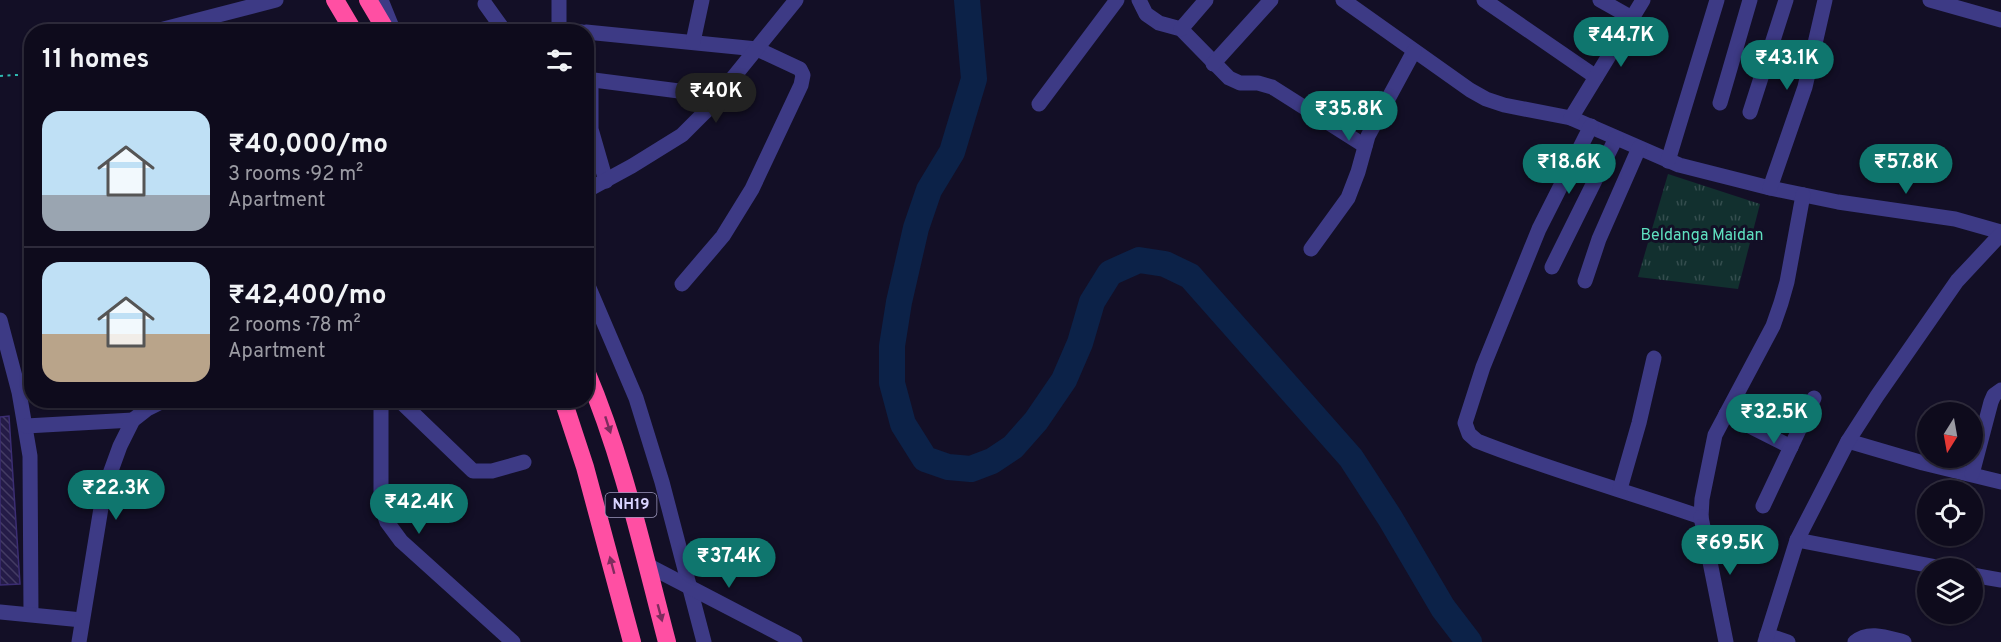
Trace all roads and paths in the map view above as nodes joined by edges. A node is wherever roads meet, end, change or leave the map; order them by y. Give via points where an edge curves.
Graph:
1 (276, 0) edge
2 (335, 0) edge
3 (368, 0) edge
4 (381, 0) edge
5 (559, 0) edge
6 (702, 0) edge
7 (796, 0) edge
8 (1117, 0) edge
9 (1139, 0) edge
10 (1206, 0) edge
11 (1271, 0) edge
12 (1342, 0) edge
13 (1484, 0) edge
14 (1600, 0) edge
15 (1643, 0) edge
16 (1717, 0) edge
17 (1750, 0) edge
18 (1786, 0) edge
19 (1825, 0) edge
20 (1930, 0) edge
21 (485, 4) dead end
22 (1632, 18) junction
23 (2001, 20) edge
24 (183, 24) edge
25 (349, 24) edge
26 (382, 24) edge
27 (391, 24) edge
28 (499, 24) edge
29 (559, 24) edge
30 (1181, 29) junction
31 (594, 33) edge
32 (693, 42) junction
33 (757, 49) junction
34 (1414, 51) junction
35 (1213, 64) junction
36 (24, 74) edge
37 (0, 76) edge
38 (1596, 77) junction
39 (594, 80) edge
40 (1720, 103) dead end
41 (1039, 104) dead end
42 (706, 111) junction
43 (1750, 112) dead end
44 (1571, 118) junction
45 (1591, 126) junction
46 (1616, 138) junction
47 (594, 139) edge
48 (1365, 146) junction
49 (1639, 148) junction
50 (1668, 160) junction
51 (606, 181) junction
52 (594, 187) edge
53 (1770, 188) junction
54 (1803, 195) junction
55 (2001, 233) edge
56 (1311, 249) dead end
57 (1552, 267) dead end
58 (1585, 281) dead end
59 (682, 284) dead end
60 (594, 300) edge
61 (0, 320) edge
62 (1654, 358) dead end
63 (594, 389) edge
64 (2001, 390) edge
65 (1814, 398) dead end
66 (149, 408) edge
67 (381, 408) edge
68 (407, 408) edge
69 (566, 408) edge
70 (1725, 414) junction
71 (133, 420) junction
72 (26, 426) junction
73 (1848, 441) junction
74 (1791, 447) junction
75 (524, 462) dead end
76 (1972, 474) junction
77 (2001, 482) edge
78 (1620, 489) junction
79 (1763, 506) dead end
80 (1701, 517) junction
81 (1797, 540) junction
82 (1917, 563) edge
83 (647, 565) junction
84 (1983, 577) edge
85 (2001, 580) edge
86 (690, 587) junction
87 (0, 612) edge
88 (31, 614) junction
89 (82, 620) junction
90 (1766, 639) edge
91 (79, 642) edge
92 (513, 642) edge
93 (632, 642) edge
94 (667, 642) edge
95 (704, 642) edge
96 (795, 642) edge
97 (1726, 642) edge
98 (1788, 642) edge
99 (1855, 642) edge
100 (1904, 642) edge

1 - 24 street
2 - 25 highway
3 - 26 highway
4 - 27 street
5 - 29 street
6 - 32 street
7 - 33 street
8 - 41 street
9 - 30 street via 1152,19
10 - 30 street
11 - 35 street
12 - 34 street
13 - 38 street
14 - 22 street
15 - 22 street
16 - 50 street
17 - 40 street
18 - 43 street
19 - 53 street via 1805,87
20 - 23 street
21 - 28 street
22 - 38 street
30 - 35 street
31 - 32 street
32 - 33 street
33 - 42 street
33 - 59 street via 800,69 801,85 752,189 723,236
34 - 44 street via 1486,99
34 - 48 street via 1377,116
35 - 48 street via 1235,81 1281,91
36 - 37 path
38 - 44 street
39 - 42 street via 679,91 692,95
42 - 51 street via 682,135
44 - 45 street
45 - 46 street
45 - 78 street via 1539,229 1483,367 1465,423 1469,435 1477,441
46 - 49 street
46 - 57 street
47 - 51 street
48 - 56 street via 1348,198
49 - 50 street
49 - 58 street
50 - 53 street
51 - 52 street
53 - 54 street
54 - 55 street via 1955,219
54 - 70 street via 1787,282 1773,326
55 - 73 street via 1957,281
60 - 86 street via 636,398
61 - 72 street
62 - 78 street
63 -> 83 highway, NH19 via 618,458
64 - 76 street via 1991,402
65 - 74 street
66 - 71 street
67 - 92 street via 381,506 387,522 401,541
68 - 75 street via 472,471 492,471
93 -> 69 highway, NH19
70 - 74 street
70 - 80 street via 1715,435
71 - 72 street
71 - 89 street via 108,479
72 - 88 street
73 - 76 street
73 - 81 street
74 - 79 street
76 - 77 street
78 - 80 street
80 - 97 street
81 - 82 street
81 - 90 street
83 - 86 street
83 -> 94 highway, NH19
84 - 85 street
86 - 95 street
86 - 96 street
87 - 88 street
88 - 89 street
89 - 91 street
90 - 98 street
99 - 100 street via 1874,635

